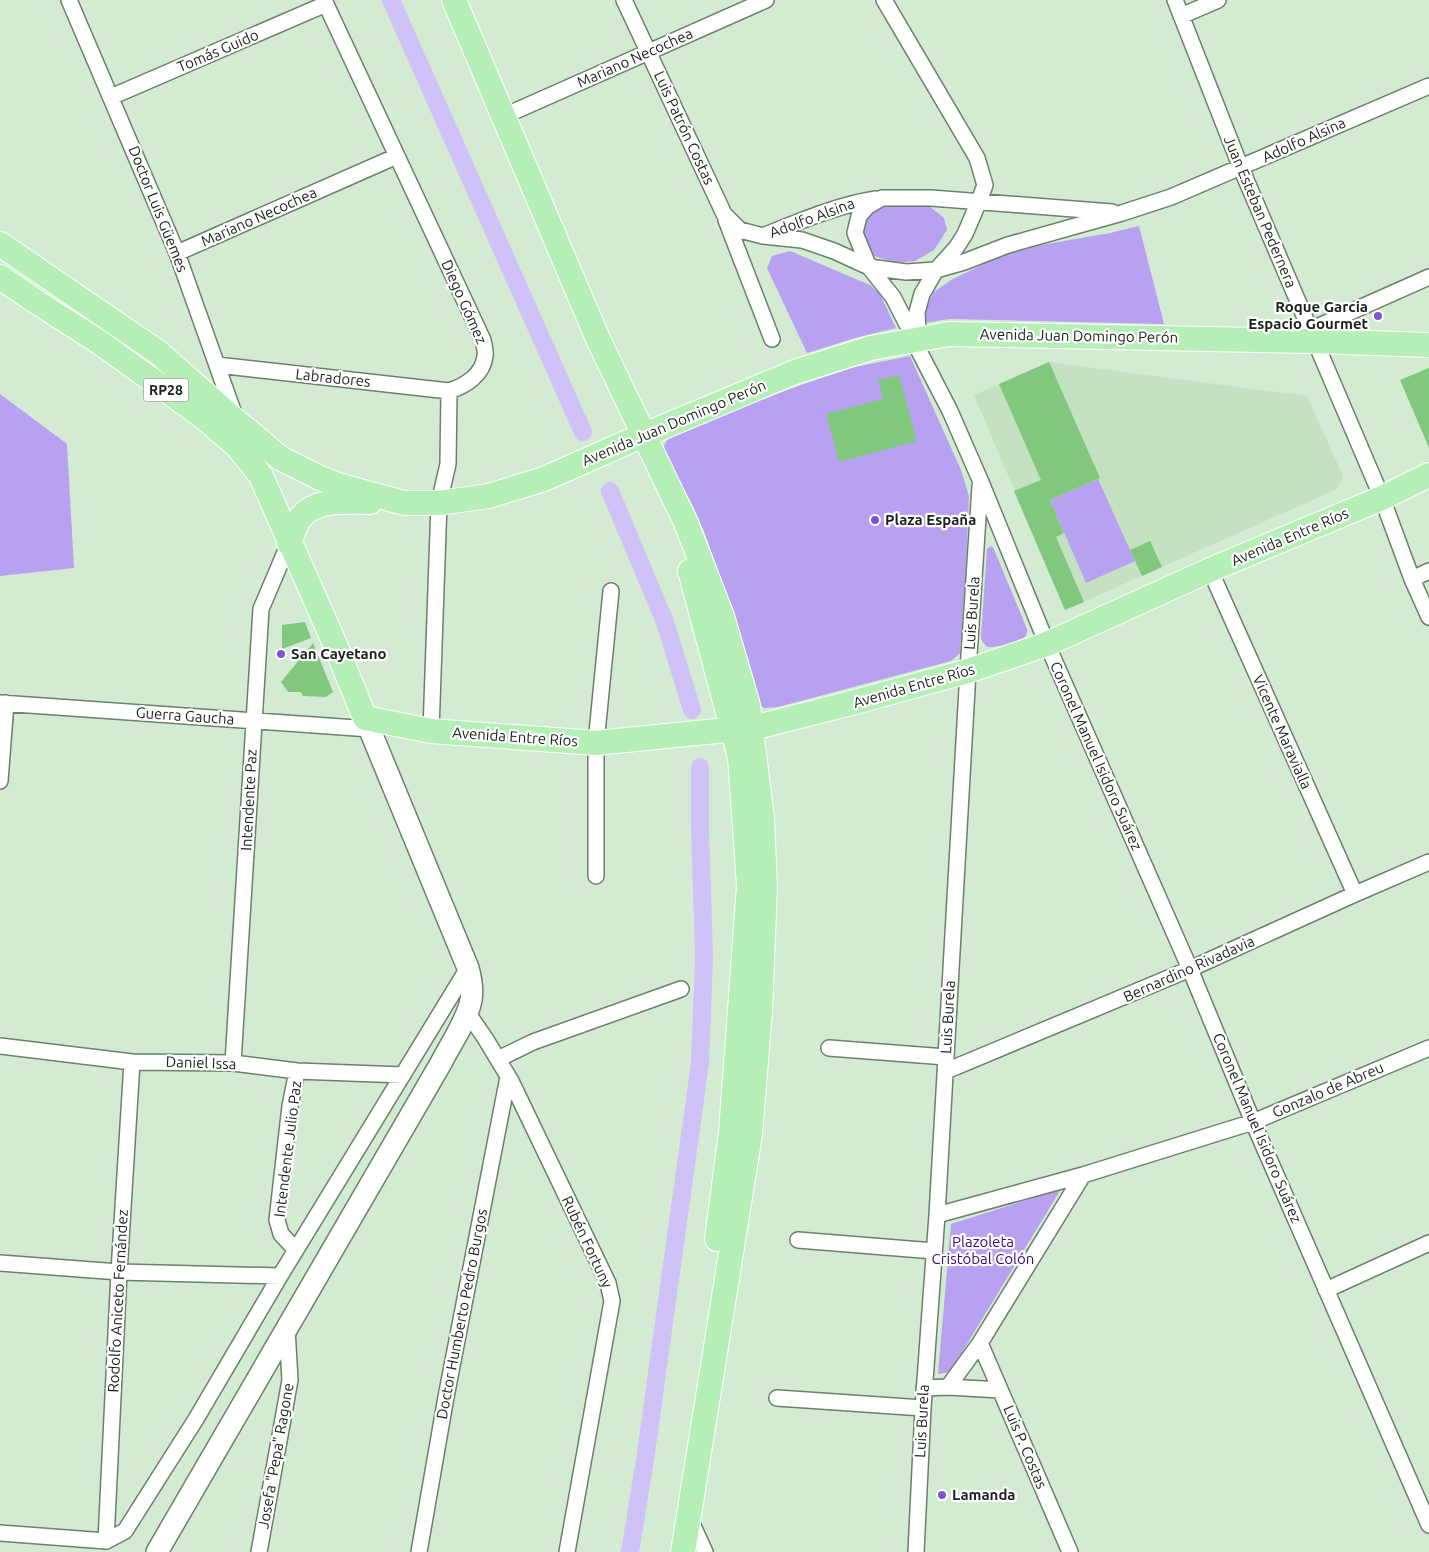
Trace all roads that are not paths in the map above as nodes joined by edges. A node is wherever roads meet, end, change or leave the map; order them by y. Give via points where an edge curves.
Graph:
1 (69, 0) edge
2 (444, 0) edge
3 (454, 0) edge
4 (624, 0) edge
5 (766, 0) edge
6 (884, 0) edge
7 (1175, 0) edge
8 (1218, 0) edge
9 (325, 2) edge
10 (1181, 16) junction
11 (648, 52) junction
12 (1429, 86) edge
13 (111, 97) junction
14 (504, 116) junction
15 (396, 156) junction
16 (1241, 168) junction
17 (882, 198) junction
18 (979, 201) junction
19 (1122, 213) junction
20 (724, 214) junction
21 (763, 236) junction
22 (0, 244) edge
23 (177, 253) junction
24 (869, 267) junction
25 (936, 270) junction
26 (0, 277) edge
27 (1429, 277) edge
28 (1312, 335) junction
29 (772, 339) dead end
30 (1429, 345) edge
31 (919, 351) junction
32 (217, 365) junction
33 (449, 391) junction
34 (237, 422) junction
35 (636, 438) junction
36 (1429, 475) edge
37 (981, 482) junction
38 (1382, 498) junction
39 (404, 503) junction
40 (439, 503) junction
41 (289, 543) junction
42 (1210, 570) junction
43 (1429, 571) edge
44 (1412, 579) junction
45 (612, 591) dead end
46 (1429, 617) edge
47 (1047, 644) junction
48 (968, 671) junction
49 (3, 703) edge
50 (253, 721) junction
51 (367, 724) junction
52 (742, 728) junction
53 (431, 731) junction
54 (596, 743) junction
55 (0, 781) edge
56 (1429, 862) edge
57 (596, 876) dead end
58 (1354, 894) junction
59 (468, 968) junction
60 (1190, 970) junction
61 (681, 989) dead end
62 (467, 1012) junction
63 (0, 1046) edge
64 (828, 1048) dead end
65 (1429, 1048) edge
66 (498, 1059) junction
67 (132, 1062) junction
68 (233, 1063) junction
69 (946, 1064) junction
70 (297, 1071) junction
71 (403, 1075) junction
72 (508, 1077) junction
73 (1253, 1122) junction
74 (1083, 1175) junction
75 (937, 1215) junction
76 (798, 1240) dead end
77 (1429, 1243) edge
78 (296, 1250) junction
79 (934, 1251) junction
80 (0, 1263) edge
81 (119, 1272) junction
82 (280, 1276) junction
83 (1326, 1290) junction
84 (287, 1329) junction
85 (980, 1343) junction
86 (948, 1387) junction
87 (924, 1388) junction
88 (1000, 1390) junction
89 (777, 1398) dead end
90 (923, 1408) junction
91 (689, 1516) junction
92 (1429, 1525) edge
93 (0, 1533) edge
94 (106, 1541) junction
95 (157, 1552) edge
96 (259, 1552) edge
97 (418, 1552) edge
98 (567, 1552) edge
99 (672, 1552) edge
100 (683, 1552) edge
101 (705, 1552) edge
102 (916, 1552) edge
103 (1070, 1552) edge

1 - 13 street, Doctor Luis Güemes
2 - 35 main road
3 - 14 main road
4 - 11 street, Luis Patrón Costas
5 - 11 street, Mariano Necochea
6 - 18 street, Coronel Manuel Isidoro Suárez via 977,158 984,185
7 - 10 street, Juan Esteban Pedernera
8 - 10 street
9 - 13 street, Tomás Guido
9 - 15 street, Diego Gómez
10 - 16 street, Juan Esteban Pedernera
11 - 14 street, Mariano Necochea
11 - 20 street, Luis Patrón Costas
12 - 16 street, Adolfo Alsina
13 - 23 street, Doctor Luis Güemes
14 - 35 main road
15 - 23 street, Mariano Necochea
15 - 33 street, Diego Gómez via 483,340 486,355 480,372 460,388
16 - 19 street, Adolfo Alsina
16 - 28 street, Juan Esteban Pedernera
17 - 18 street, Adolfo Alsina
17 - 21 street, Adolfo Alsina via 856,202
17 - 24 street, Adolfo Alsina via 859,216 855,233
18 - 19 street, Adolfo Alsina
18 - 25 street, Coronel Manuel Isidoro Suárez via 960,241
19 - 25 street, Adolfo Alsina via 1008,244
20 - 21 street, Luis Patrón Costas via 740,230
20 - 29 street
21 - 24 street, Adolfo Alsina via 802,240
22 - 34 main road, Avenida Juan Domingo Perón / RP28 via 159,353
23 - 32 street, Doctor Luis Güemes
24 - 25 street, Adolfo Alsina via 906,272
24 - 31 street, Adolfo Alsina via 893,297
25 - 31 street, Coronel Manuel Isidoro Suárez via 922,294 917,312
26 - 41 main road, RP28 via 99,342 202,416 237,446 261,476
27 - 28 street
28 - 30 main road, Avenida Juan Domingo Perón
28 - 35 main road, Avenida Juan Domingo Perón, bridge via 949,334 871,348 795,372
28 - 38 street, Juan Esteban Pedernera
31 - 37 street, Coronel Manuel Isidoro Suárez
32 - 33 street, Labradores
32 - 34 street, Doctor Luis Güemes
33 - 40 street via 448,464
34 - 39 main road, Avenida Juan Domingo Perón / RP28 via 280,458 320,478
35 - 40 main road, Avenida Juan Domingo Perón via 544,479 489,496
35 - 52 main road via 686,523 722,616 748,705
36 - 38 main road, Avenida Entre Ríos
37 - 47 street, Coronel Manuel Isidoro Suárez
37 - 48 street, Luis Burela
38 - 42 main road, Avenida Entre Ríos
38 - 44 street, Juan Esteban Pedernera
39 - 40 main road, Avenida Juan Domingo Perón
39 - 41 main road via 321,504 300,518
40 - 53 street
41 - 50 street, Intendente Paz via 261,609
41 - 51 main road
42 - 47 main road, Avenida Entre Ríos
42 - 58 street, Vicente Maravialla
43 - 44 street
44 - 46 street, Juan Esteban Pedernera
45 - 54 street
47 - 48 main road, Avenida Entre Ríos
47 - 60 street, Coronel Manuel Isidoro Suárez
48 - 52 main road, Avenida Entre Ríos via 859,702
48 - 69 street, Luis Burela
49 - 50 street, Guerra Gaucha
49 - 55 street
50 - 51 street, Guerra Gaucha
50 - 68 street, Intendente Paz
51 - 53 main road, Avenida Entre Ríos
51 - 59 main road
52 - 54 main road, Avenida Entre Ríos
52 - 91 main road via 762,818 765,887 760,1011 750,1135
52 - 99 main road via 740,758 749,886 734,1103
53 - 54 main road, Avenida Entre Ríos
54 - 57 street
56 - 58 street, Bernardino Rivadavia
58 - 60 street, Bernardino Rivadavia
59 - 62 main road via 472,984
59 - 71 street
60 - 69 street, Bernardino Rivadavia
60 - 73 street, Coronel Manuel Isidoro Suárez
61 - 66 street via 533,1042
62 - 66 street, Rubén Fortuny
62 - 84 main road via 441,1064
63 - 67 street, Daniel Issa
64 - 69 street, Bernardino Rivadavia
65 - 73 street, Gonzalo de Abreu
66 - 72 street, Rubén Fortuny
67 - 68 street, Daniel Issa
67 - 81 street, Rodolfo Aniceto Fernández
68 - 70 street, Daniel Issa
69 - 75 street, Luis Burela
70 - 71 street, Daniel Issa
70 - 78 street, Intendente Julio Paz via 290,1106 278,1220 281,1234
71 - 78 street
72 - 97 street, Doctor Humberto Pedro Burgos
72 - 98 street, Rubén Fortuny via 608,1283 612,1301
73 - 74 street, Gonzalo de Abreu
73 - 83 street, Coronel Manuel Isidoro Suárez
74 - 75 street, Gonzalo de Abreu
74 - 85 street
75 - 79 street, Luis Burela
76 - 79 street
77 - 83 street
78 - 82 street
79 - 87 street, Luis Burela
80 - 81 street
81 - 82 street
81 - 94 street, Rodolfo Aniceto Fernández
82 - 94 street via 125,1531
83 - 92 street, Coronel Manuel Isidoro Suárez
84 - 95 main road
84 - 96 street, Josefa "Pepa" Ragone via 290,1380
85 - 86 street
85 - 88 street, Luis P. Costas
86 - 87 street
86 - 88 street
87 - 90 street, Luis Burela
88 - 103 street, Luis P. Costas
89 - 90 street
90 - 102 street, Luis Burela
91 - 100 main road
91 - 101 street
93 - 94 street

